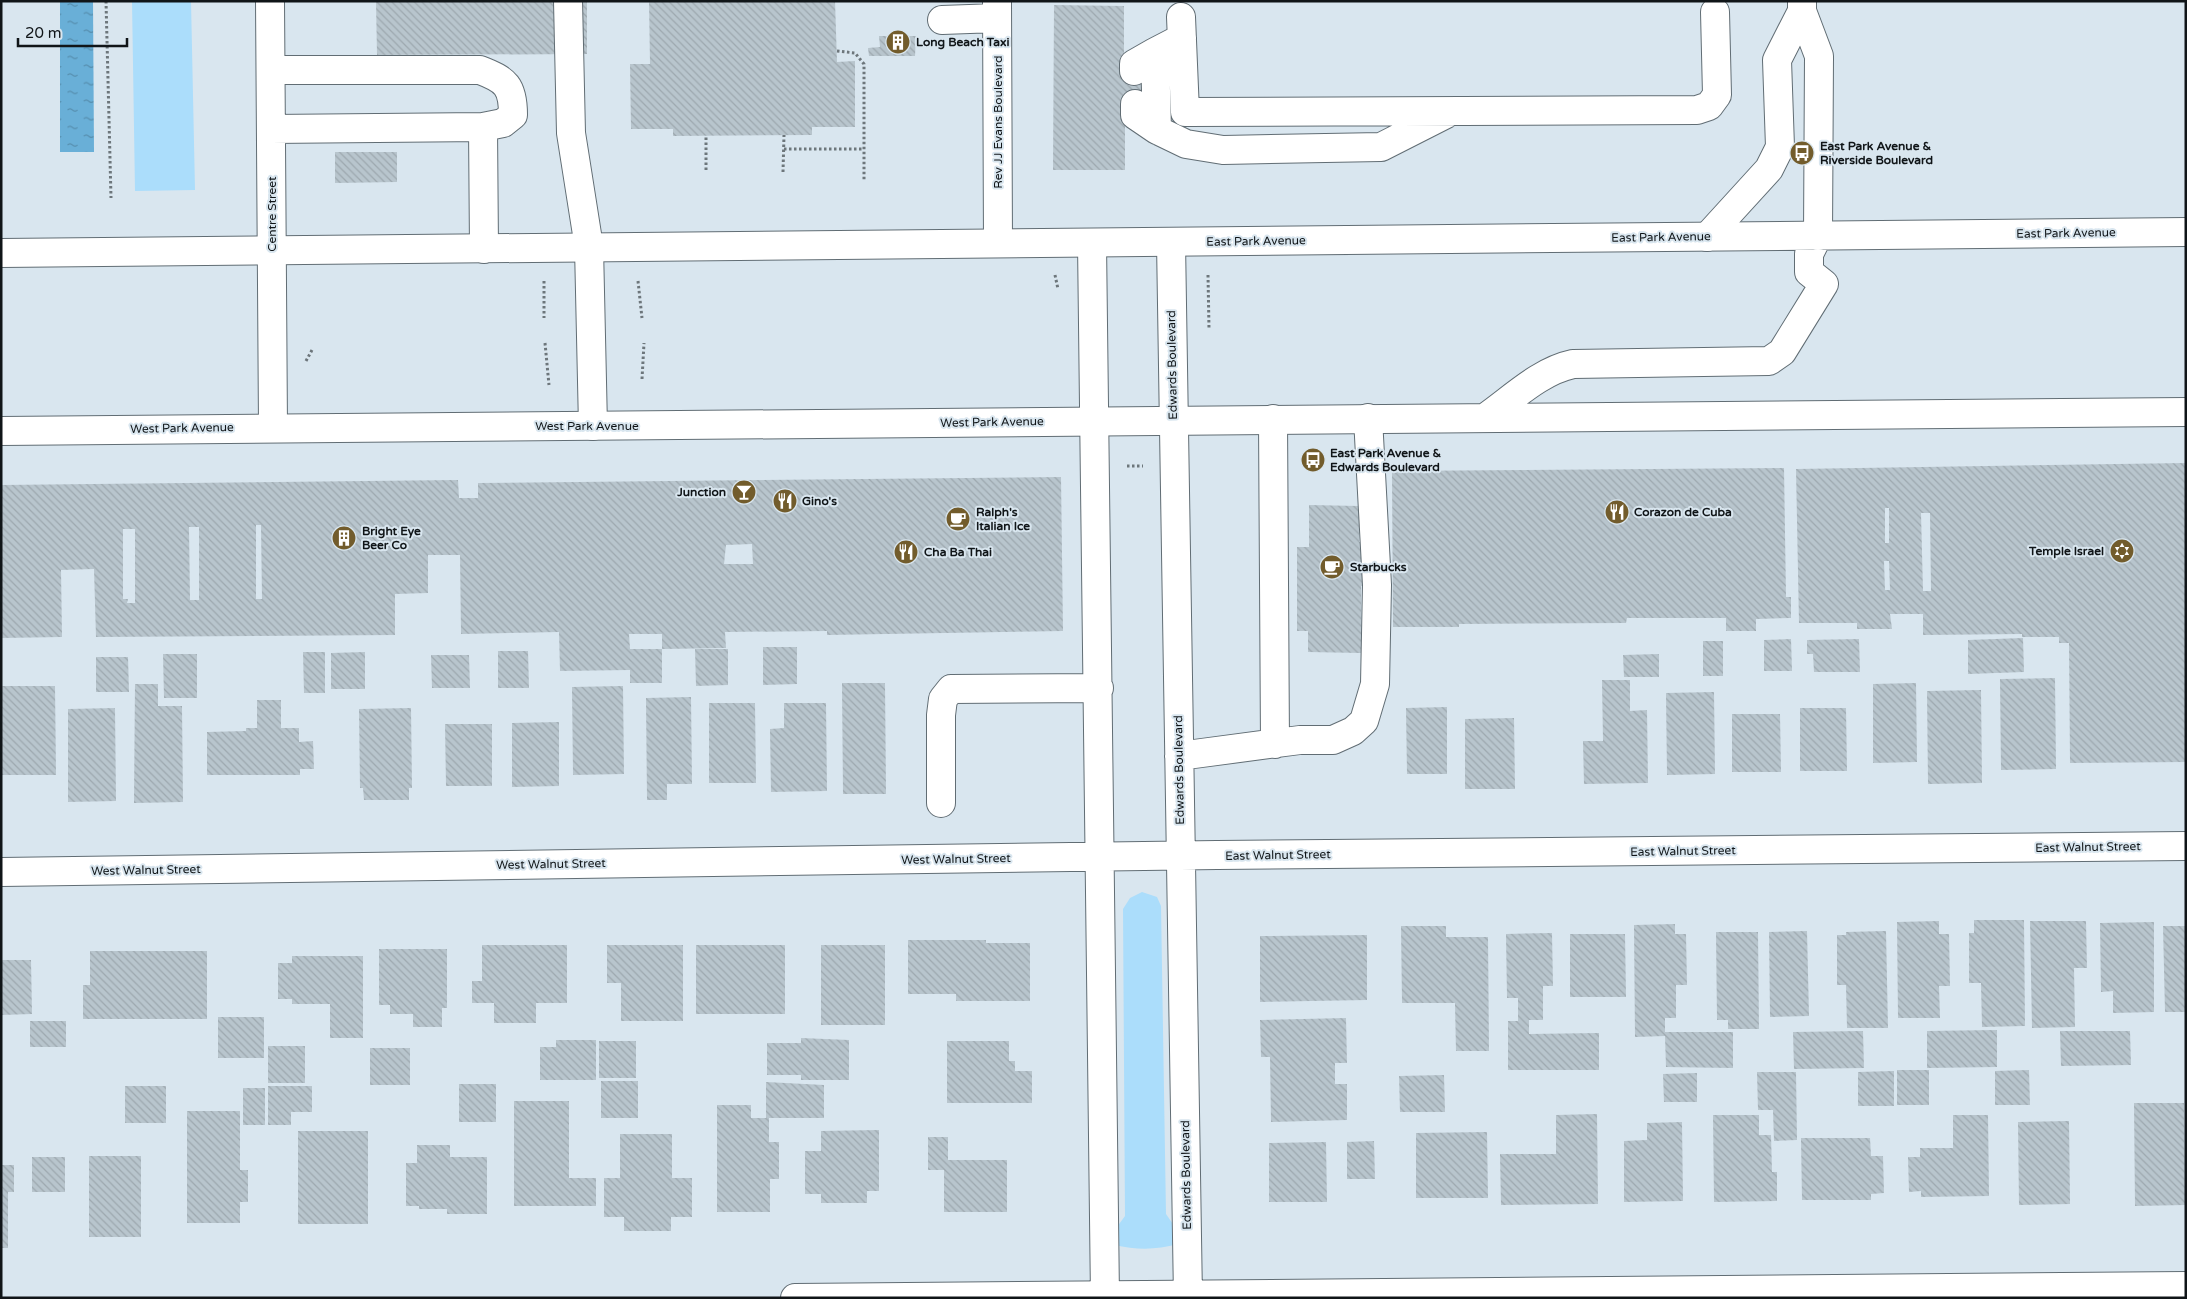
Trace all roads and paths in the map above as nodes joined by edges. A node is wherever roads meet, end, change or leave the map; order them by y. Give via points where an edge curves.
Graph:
1 (106, 1) edge
2 (270, 1) edge
3 (568, 1) edge
4 (1802, 6) edge
5 (997, 9) edge
6 (1715, 12) dead end
7 (942, 20) dead end
8 (837, 51) dead end
9 (1155, 52) junction
10 (271, 70) junction
11 (1134, 71) dead end
12 (1135, 104) dead end
13 (1185, 112) junction
14 (1450, 112) junction
15 (483, 127) junction
16 (271, 129) junction
17 (1157, 130) junction
18 (706, 135) dead end
19 (784, 135) dead end
20 (1186, 144) junction
21 (784, 149) junction
22 (864, 149) junction
23 (706, 170) dead end
24 (783, 172) dead end
25 (864, 181) dead end
26 (111, 198) dead end
27 (2186, 232) edge
28 (1707, 236) junction
29 (1818, 236) junction
30 (1171, 242) junction
31 (998, 243) junction
32 (1092, 243) junction
33 (589, 247) junction
34 (484, 249) junction
35 (272, 250) junction
36 (1, 253) edge
37 (1208, 272) dead end
38 (1055, 274) dead end
39 (544, 278) dead end
40 (638, 281) dead end
41 (1058, 292) dead end
42 (544, 318) dead end
43 (642, 318) dead end
44 (1209, 329) dead end
45 (545, 343) dead end
46 (644, 343) dead end
47 (642, 379) dead end
48 (549, 385) dead end
49 (2186, 412) edge
50 (1486, 417) junction
51 (1368, 418) junction
52 (1273, 419) junction
53 (1173, 420) junction
54 (1095, 421) junction
55 (593, 426) junction
56 (273, 427) junction
57 (1, 431) edge
58 (1098, 688) junction
59 (1275, 744) junction
60 (1179, 756) junction
61 (941, 803) dead end
62 (2186, 846) edge
63 (1181, 856) junction
64 (1100, 857) junction
65 (1, 872) edge
66 (2186, 1286) edge
67 (1188, 1295) edge
68 (1106, 1296) edge
69 (795, 1298) edge

1 - 26 path
2 - 10 main road, Centre Street
3 - 33 main road via 571,133
4 - 28 main road via 1777,60 1780,147 1769,169
4 - 29 main road via 1819,56
5 - 7 main road
5 - 31 main road, Rev JJ Evans Boulevard
6 - 14 main road via 1717,95 1710,106 1697,110
8 - 22 path via 855,53 864,64
9 - 11 main road via 1134,64
9 - 13 main road via 1181,27
9 - 17 main road
10 - 15 main road via 480,70 500,78 513,96 513,115 503,123
10 - 16 main road, Centre Street
12 - 17 main road via 1135,115
13 - 14 main road
13 - 20 main road
14 - 20 main road via 1381,147 1223,150
15 - 16 main road
15 - 34 main road
16 - 35 main road, Centre Street
17 - 20 main road
18 - 23 path
19 - 21 path
21 - 22 path
21 - 24 path
22 - 25 path
27 - 29 main road, East Park Avenue
28 - 29 main road, East Park Avenue
28 - 30 main road, East Park Avenue
29 - 50 main road via 1809,254 1809,272 1824,284 1782,352 1769,361 1573,364 1544,375
30 - 32 main road, East Park Avenue
30 - 53 main road, Edwards Boulevard
31 - 32 main road
31 - 33 main road
32 - 54 main road
33 - 34 main road
33 - 55 main road
34 - 35 main road
35 - 36 main road
35 - 56 main road, Centre Street
37 - 44 path
38 - 41 path
39 - 42 path
40 - 43 path
45 - 48 path
46 - 47 path
49 - 50 main road
50 - 51 main road
51 - 52 main road
51 - 59 main road via 1377,585 1375,684 1364,722 1353,730 1333,740
52 - 53 main road
52 - 59 main road
53 - 54 main road, West Park Avenue
53 - 60 main road, Edwards Boulevard
54 - 55 main road, West Park Avenue
54 - 58 main road
55 - 56 main road, West Park Avenue
56 - 57 main road, West Park Avenue
58 - 61 main road via 951,689 943,699 941,715
58 - 64 main road
59 - 60 main road
60 - 63 main road, Edwards Boulevard
62 - 63 main road, East Walnut Street
63 - 64 main road, East Walnut Street
63 - 67 main road, Edwards Boulevard
64 - 65 main road, West Walnut Street
64 - 68 main road
66 - 67 main road
67 - 68 main road
68 - 69 main road

